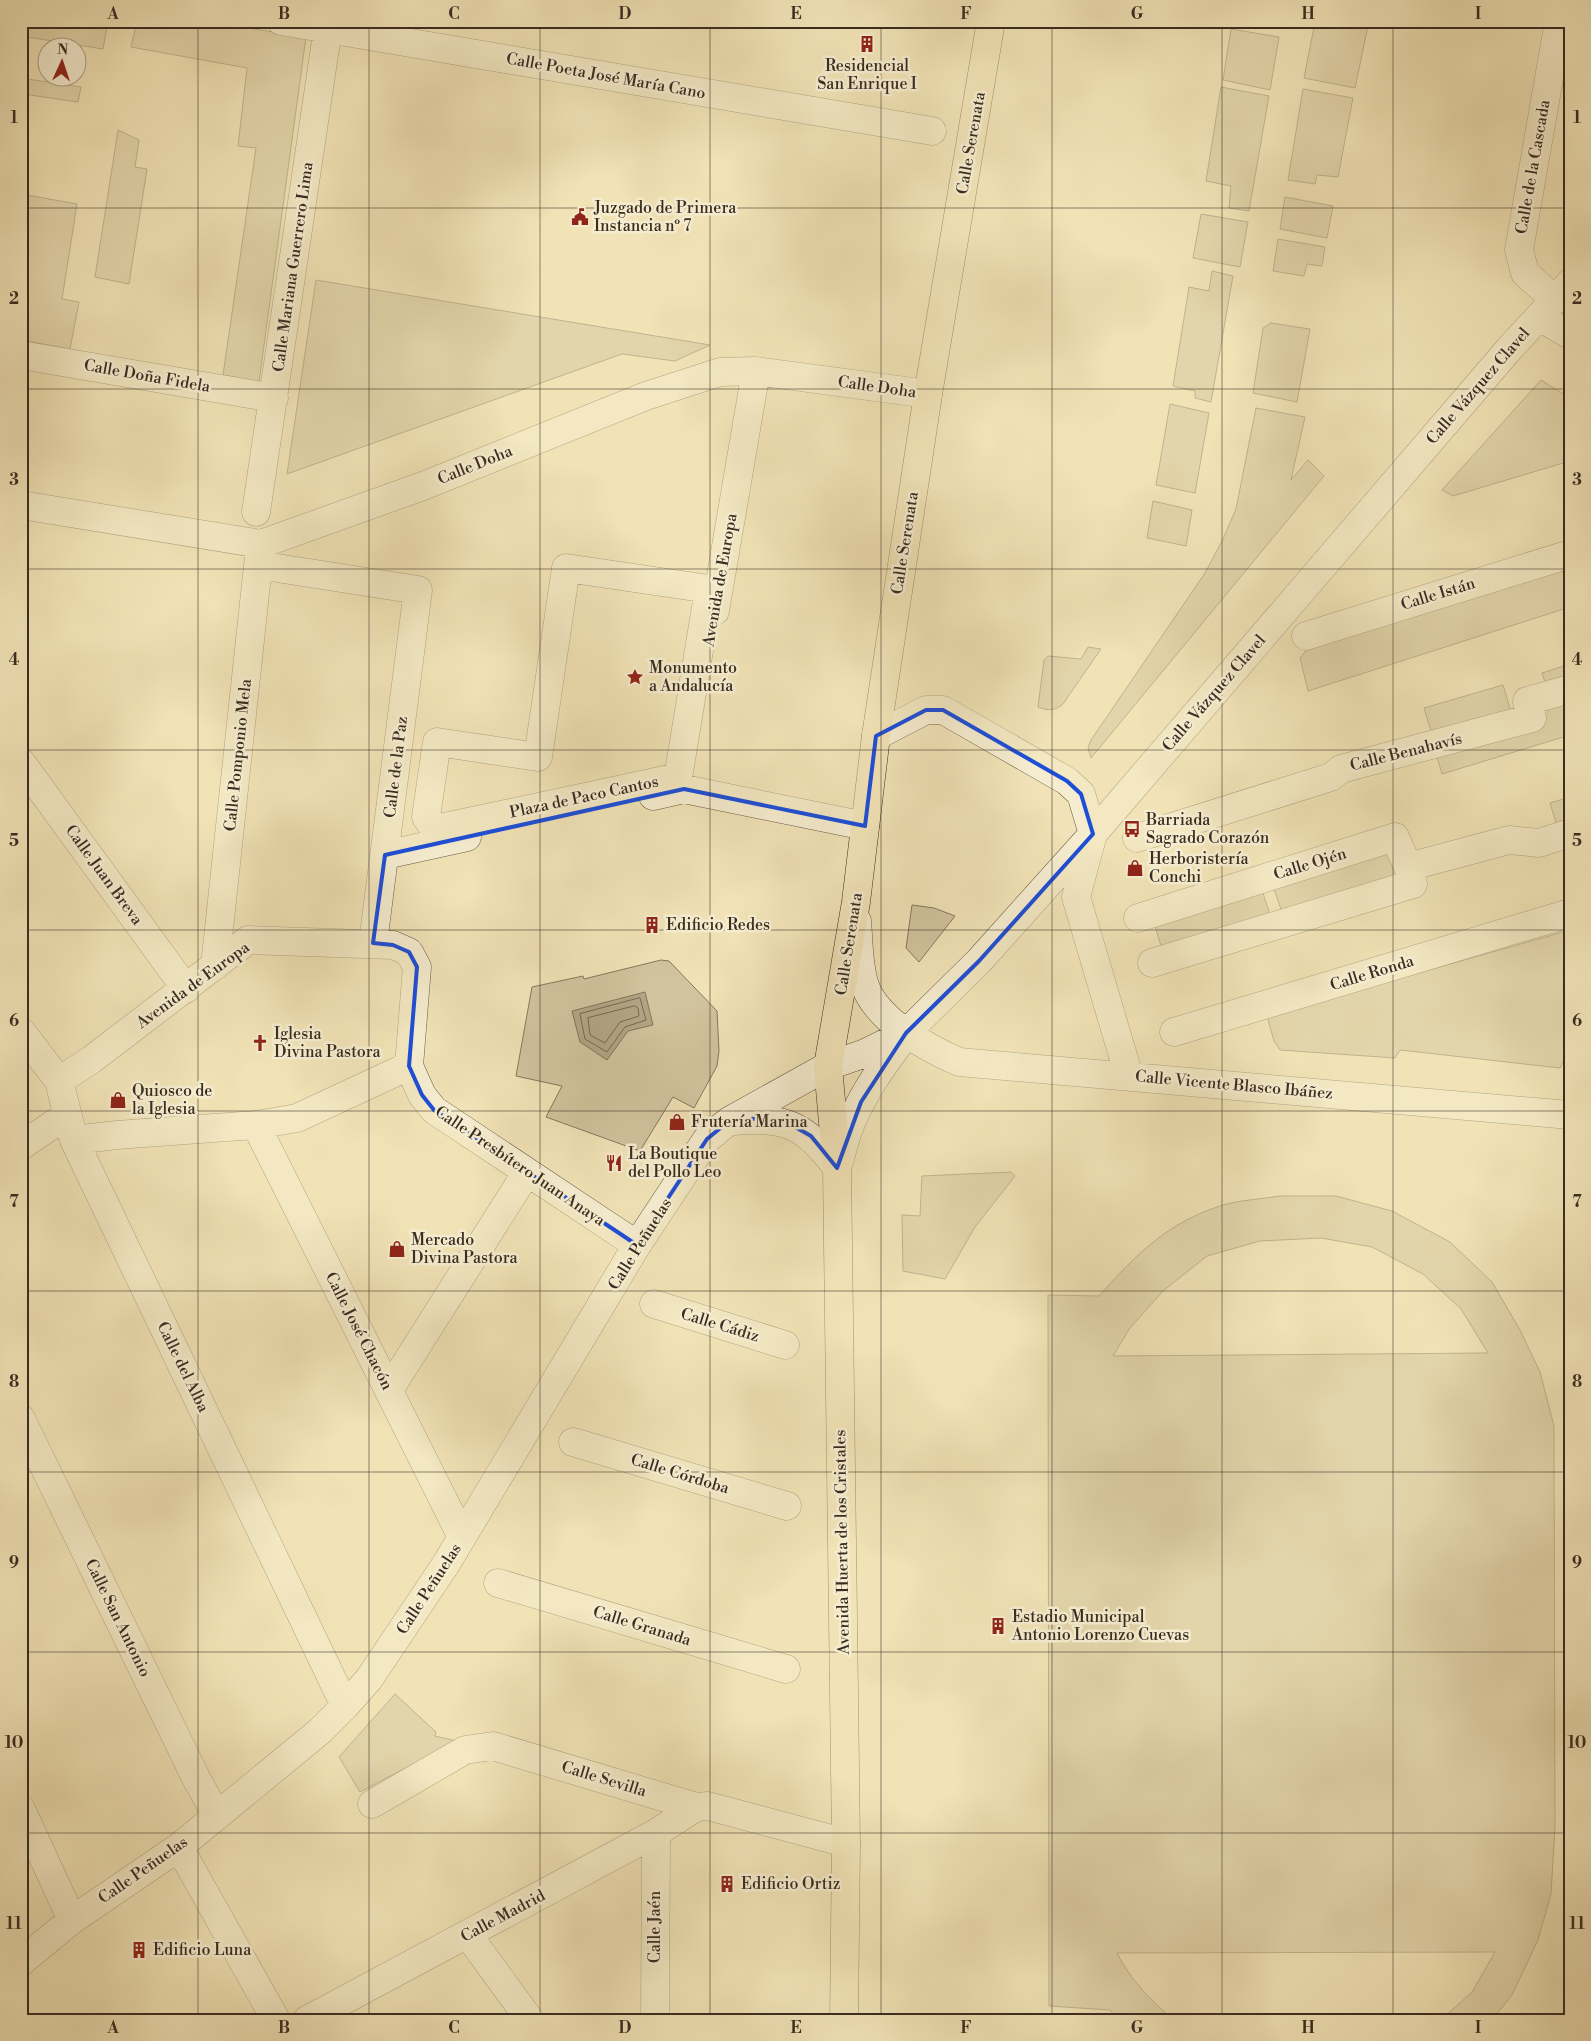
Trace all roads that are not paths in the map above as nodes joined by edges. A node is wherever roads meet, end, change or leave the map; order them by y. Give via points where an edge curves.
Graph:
1 (281, 21) edge
2 (991, 21) edge
3 (1559, 21) edge
4 (328, 25) edge
5 (932, 131) dead end
6 (1555, 300) edge
7 (1570, 335) edge
8 (21, 355) edge
9 (756, 371) junction
10 (928, 394) junction
11 (274, 398) junction
12 (21, 505) edge
13 (256, 512) dead end
14 (259, 554) junction
15 (1570, 554) edge
16 (1306, 636) dead end
17 (1570, 690) edge
18 (876, 736) junction
19 (437, 742) joint
20 (21, 762) edge
21 (684, 789) junction
22 (865, 826) junction
23 (1570, 833) edge
24 (1093, 834) junction
25 (1137, 838) dead end
26 (385, 855) junction
27 (1408, 867) junction
28 (856, 902) junction
29 (1570, 913) edge
30 (1138, 918) dead end
31 (373, 943) junction
32 (1152, 962) dead end
33 (216, 966) junction
34 (186, 988) junction
35 (21, 1031) edge
36 (1174, 1032) dead end
37 (906, 1033) junction
38 (408, 1066) junction
39 (828, 1066) junction
40 (1129, 1076) junction
41 (60, 1082) junction
42 (1570, 1115) edge
43 (729, 1121) junction
44 (256, 1125) junction
45 (71, 1128) junction
46 (21, 1146) edge
47 (837, 1168) junction
48 (527, 1172) junction
49 (637, 1245) junction
50 (654, 1304) dead end
51 (786, 1345) dead end
52 (389, 1390) junction
53 (21, 1420) edge
54 (573, 1442) dead end
55 (787, 1506) dead end
56 (462, 1536) junction
57 (498, 1583) dead end
58 (786, 1669) dead end
59 (345, 1706) junction
60 (372, 1804) dead end
61 (696, 1807) junction
62 (21, 1809) edge
63 (217, 1816) junction
64 (656, 1833) junction
65 (846, 1843) junction
66 (179, 1847) junction
67 (72, 1920) junction
68 (468, 1935) junction
69 (21, 1962) edge
70 (276, 2020) edge
71 (307, 2020) edge
72 (530, 2020) edge
73 (655, 2020) edge
74 (844, 2020) edge

1 - 4 street, Calle Poeta José María Cano
2 - 10 main road, Calle Serenata
3 - 6 street, Calle de la Cascada via 1519,250 1525,273
4 - 5 street, Calle Poeta José María Cano
4 - 11 street, Calle Mariana Guerrero Lima
6 - 7 street, Calle de la Cascada
6 - 24 street, Calle Vázquez Clavel via 1510,348
8 - 11 street, Calle Doña Fidela
9 - 10 street, Calle Doha
9 - 14 street, Calle Doha via 720,372 678,384
9 - 21 street, Avenida de Europa
10 - 18 main road, Calle Serenata
11 - 13 street, Calle Mariana Guerrero Lima
12 - 14 street, Calle Doha
14 - 26 street, Calle de la Paz via 418,590
14 - 33 street, Calle Pomponio Mela
15 - 16 street, Calle Istán
17 - 25 street, Calle Benahavís via 1527,701 1532,718 1341,769 1331,777
18 - 22 main road, Calle Serenata
18 - 24 street via 926,710 943,710 1068,781 1081,794
19 - 19 street, Plaza de Paco Cantos via 426,817 430,824 440,828 674,778 679,772 709,589 566,568 538,757
20 - 34 street, Calle Juan Breva
21 - 22 street
21 - 26 street
22 - 28 main road, Calle Serenata
23 - 27 street via 1539,843 1508,840
24 - 37 street, Calle Vázquez Clavel via 979,961
24 - 40 street via 1076,897
26 - 31 street, Calle de la Paz
27 - 30 street, Calle Ojén via 1395,837
27 - 32 street, Calle Ojén via 1413,884
28 - 37 street, Calle Vicente Blasco Ibáñez via 861,968 866,987 876,1004
28 - 39 main road, Calle Serenata
29 - 36 street, Calle Ronda
31 - 33 street, Avenida de Europa via 248,940
31 - 38 street, Avenida de Europa via 393,945 409,952 417,967
33 - 34 street, Avenida de Europa
34 - 41 street, Avenida de Europa
35 - 41 street, Calle del Alba
37 - 39 street, Calle Vázquez Clavel via 863,1054
37 - 40 street, Calle Vicente Blasco Ibáñez via 959,1062
37 - 47 street via 860,1102
38 - 44 street via 297,1118
38 - 48 street, Calle Presbítero Juan Anaya via 422,1095 434,1110
39 - 43 street, Calle Peñuelas
39 - 47 main road, Avenida Huerta de los Cristales
40 - 42 street, Calle Vicente Blasco Ibáñez
41 - 45 street, Calle del Alba
43 - 47 street via 762,1118 790,1124 811,1136
43 - 49 street, Calle Peñuelas via 707,1139
44 - 45 street
44 - 52 street, Calle José Chacón
45 - 46 street
45 - 59 street, Calle del Alba
47 - 65 main road, Avenida Huerta de los Cristales
48 - 49 street, Calle Presbítero Juan Anaya
48 - 52 street
49 - 56 street, Calle Peñuelas via 530,1428
50 - 51 street, Calle Cádiz
52 - 56 street, Calle José Chacón
53 - 63 street, Calle San Antonio
54 - 55 street, Calle Córdoba
56 - 59 street, Calle Peñuelas via 369,1679
57 - 58 street, Calle Granada
59 - 63 street, Calle Peñuelas via 320,1731
60 - 61 street, Calle Sevilla via 466,1750 494,1746
61 - 64 street, Calle Madrid
61 - 65 street, Calle Sevilla via 708,1806
62 - 67 street
63 - 66 street, Calle Peñuelas
64 - 68 street, Calle Madrid
64 - 73 street, Calle Jaén
65 - 74 main road, Avenida Huerta de los Cristales
66 - 67 street, Calle Peñuelas
66 - 70 street
67 - 69 street, Calle Peñuelas
68 - 71 street, Calle Madrid
68 - 72 street

